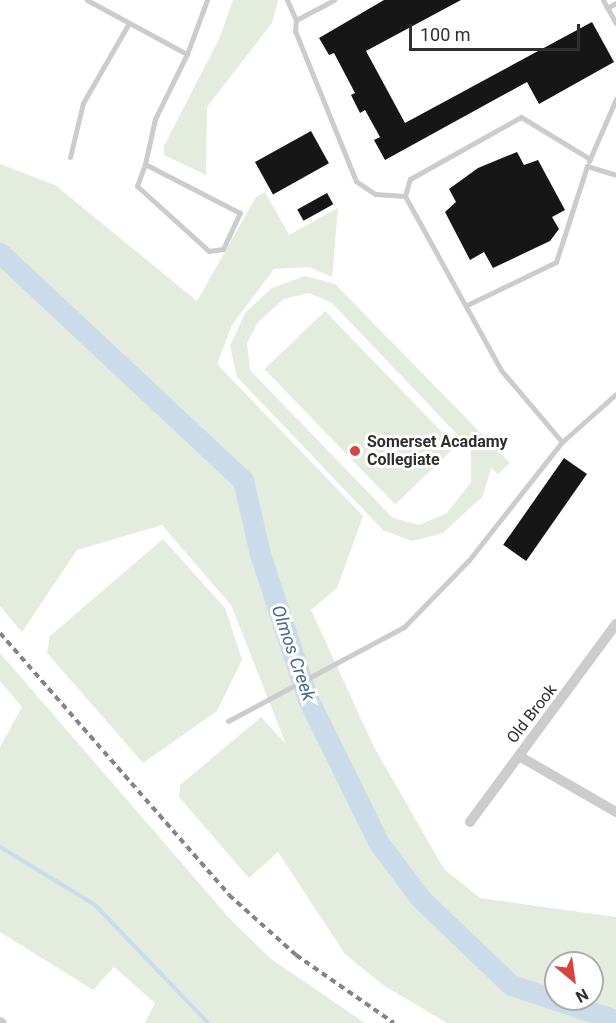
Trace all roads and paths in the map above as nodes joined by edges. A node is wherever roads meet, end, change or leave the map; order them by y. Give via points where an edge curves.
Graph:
1 (87, 0) edge
2 (207, 0) edge
3 (287, 0) edge
4 (334, 0) edge
5 (603, 0) edge
6 (616, 3) edge
7 (607, 8) junction
8 (296, 20) junction
9 (129, 23) junction
10 (616, 23) edge
11 (187, 54) junction
12 (616, 99) edge
13 (70, 157) dead end
14 (590, 159) junction
15 (145, 164) junction
16 (587, 166) junction
17 (616, 175) edge
18 (405, 196) junction
19 (467, 305) junction
20 (616, 394) edge
21 (562, 442) junction
22 (616, 624) edge
23 (228, 720) dead end
24 (519, 756) junction
25 (616, 812) edge
26 (470, 822) dead end

1 - 9 lane
2 - 11 lane
3 - 8 lane
4 - 8 lane
5 - 7 lane
6 - 7 lane
7 - 10 lane
8 - 18 lane via 295,31 357,181 375,194
9 - 11 lane
9 - 13 lane via 83,103
11 - 15 lane via 155,119
12 - 14 lane
14 - 16 lane
14 - 18 lane via 521,117 410,179
15 - 15 lane via 240,213 223,249 209,251 137,186
16 - 17 lane
16 - 19 lane via 556,262
18 - 19 lane
19 - 21 lane via 501,370
20 - 21 lane
21 - 23 lane via 469,560 411,621 339,664
22 - 24 street, Old Brook
24 - 25 street
24 - 26 street, Old Brook

